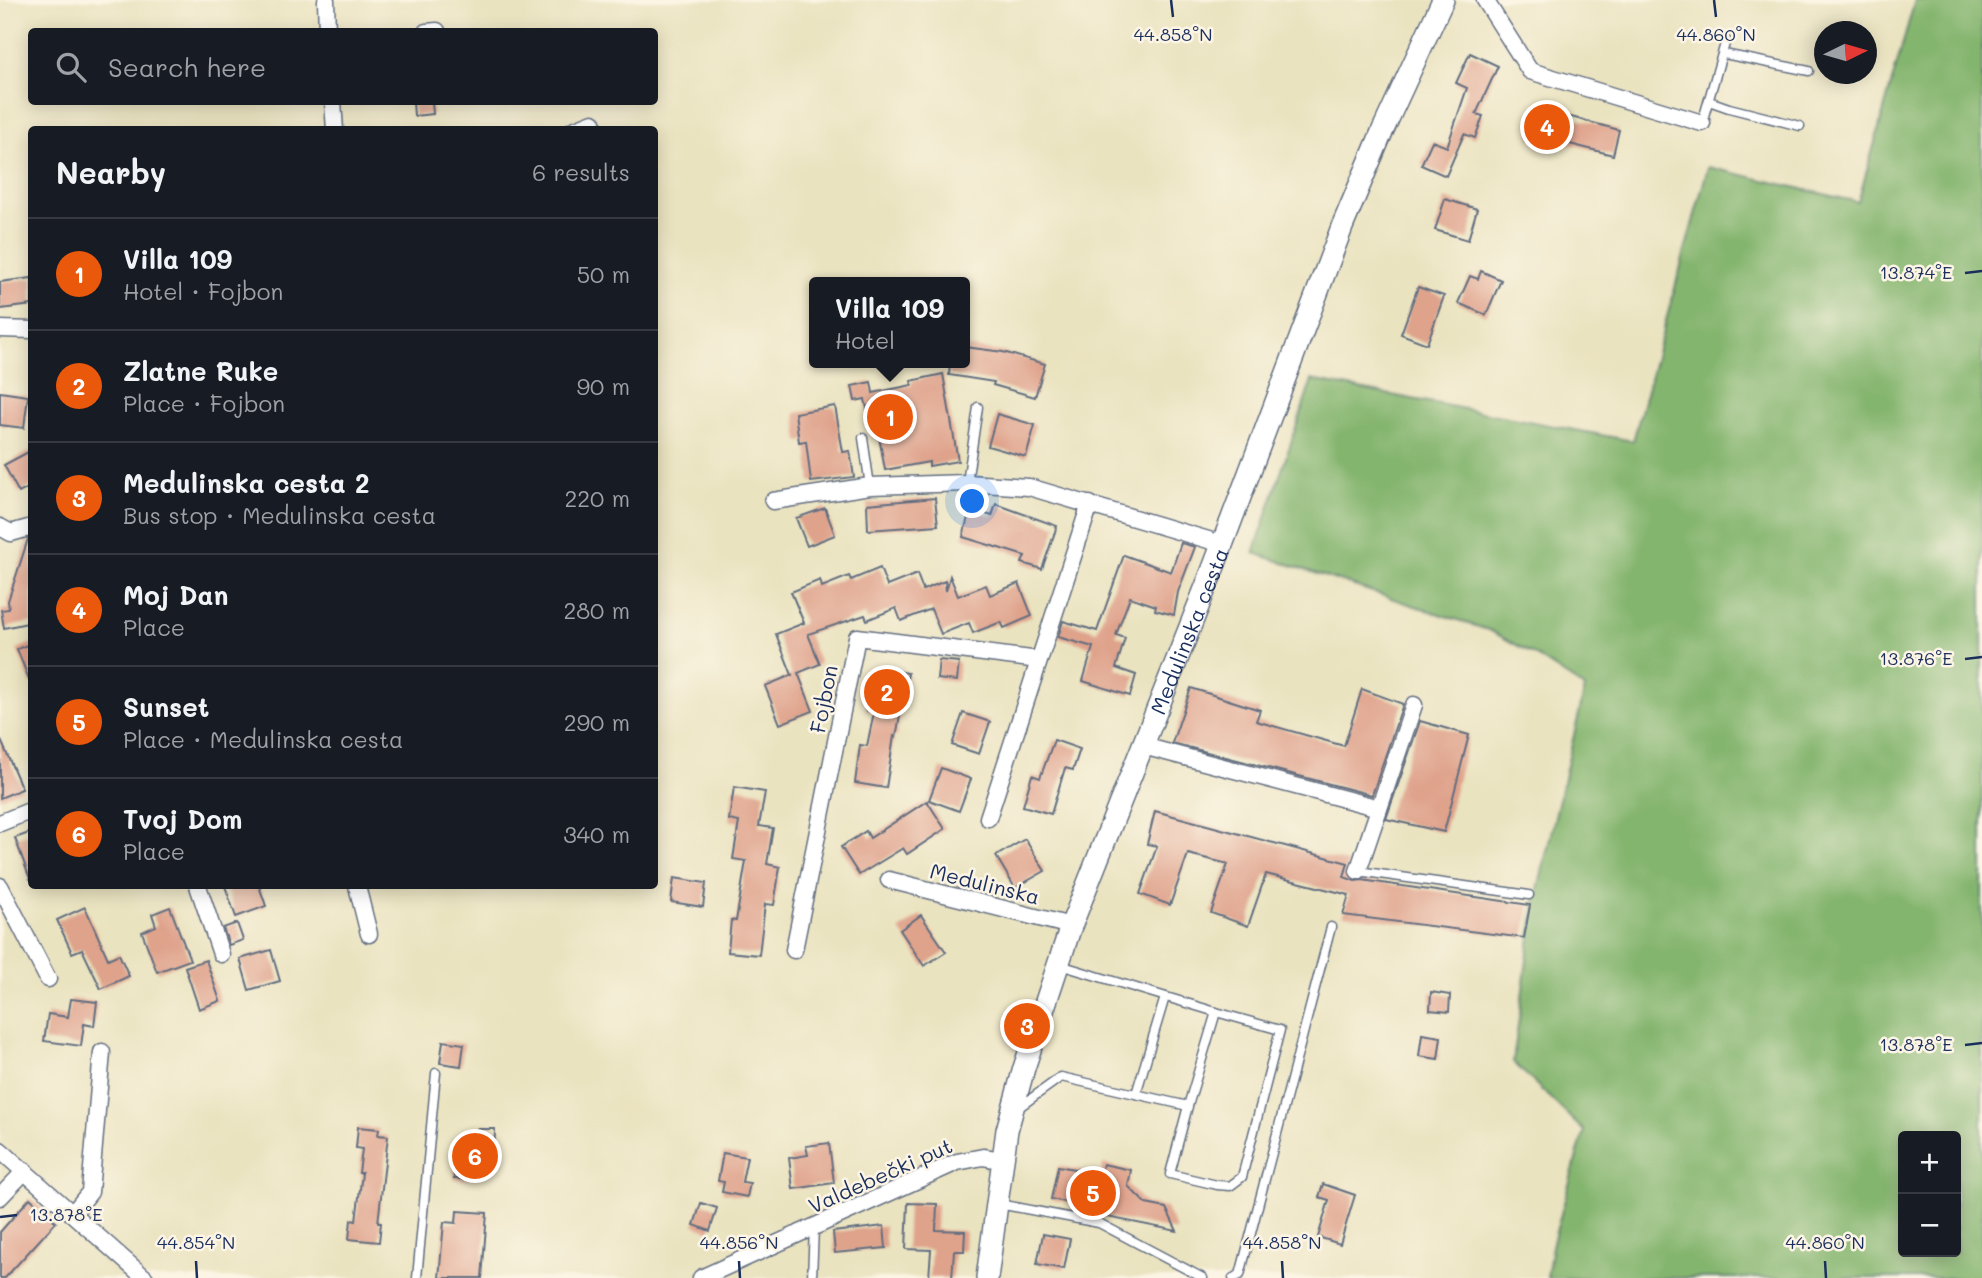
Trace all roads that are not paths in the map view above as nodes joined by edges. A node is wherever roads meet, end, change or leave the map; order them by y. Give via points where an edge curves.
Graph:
1 (326, 0) edge
2 (1443, 0) edge
3 (1485, 0) edge
4 (327, 28) edge
5 (1727, 40) dead end
6 (1724, 54) junction
7 (1809, 71) dead end
8 (1709, 101) junction
9 (333, 105) edge
10 (1702, 123) joint
11 (335, 126) edge
12 (1800, 126) dead end
13 (0, 329) edge
14 (28, 330) edge
15 (978, 407) dead end
16 (863, 438) dead end
17 (967, 483) junction
18 (870, 486) junction
19 (774, 501) dead end
20 (1090, 505) junction
21 (0, 527) edge
22 (28, 528) edge
23 (1222, 544) junction
24 (1039, 660) junction
25 (1414, 705) dead end
26 (1143, 746) junction
27 (1378, 808) junction
28 (28, 812) edge
29 (988, 818) dead end
30 (0, 823) edge
31 (1358, 870) joint
32 (889, 880) dead end
33 (0, 886) edge
34 (199, 889) edge
35 (358, 889) edge
36 (1529, 895) dead end
37 (1071, 926) junction
38 (1331, 927) dead end
39 (369, 934) dead end
40 (794, 950) dead end
41 (221, 954) dead end
42 (1058, 965) junction
43 (48, 979) dead end
44 (1165, 997) junction
45 (1216, 1012) junction
46 (103, 1052) dead end
47 (436, 1073) dead end
48 (1136, 1094) junction
49 (1188, 1106) junction
50 (1012, 1111) junction
51 (0, 1150) edge
52 (1002, 1160) junction
53 (25, 1171) junction
54 (0, 1197) edge
55 (996, 1203) junction
56 (74, 1213) junction
57 (814, 1227) junction
58 (145, 1278) edge
59 (417, 1278) edge
60 (701, 1278) edge
61 (812, 1278) edge
62 (987, 1278) edge
63 (1203, 1278) edge
64 (1233, 1278) edge

1 - 4 street
2 - 23 main road, Medulinska cesta via 1342,227
3 - 10 street via 1530,71
5 - 6 lane
6 - 7 lane
6 - 8 lane
8 - 10 lane
8 - 12 lane
9 - 11 street
13 - 14 street
15 - 17 lane
16 - 18 lane
17 - 18 street
17 - 20 street via 1029,487
18 - 19 street
20 - 23 street
20 - 24 street
21 - 22 street via 11,533
23 - 26 main road, Medulinska cesta
24 - 29 street
24 - 40 street, Fojbon via 857,637
25 - 27 street
26 - 27 street
26 - 37 main road, Medulinska cesta
27 - 31 street
28 - 30 street
31 - 36 lane
32 - 37 street, Medulinska
33 - 43 street
34 - 41 street
35 - 39 street
37 - 42 main road, Medulinska cesta
38 - 64 lane via 1240,1275
42 - 44 lane
42 - 50 main road, Medulinska cesta
44 - 45 lane
44 - 48 lane
45 - 49 lane
45 - 49 lane via 1280,1030 1242,1177 1230,1186 1170,1174
46 - 56 street via 90,1192
47 - 59 lane
48 - 49 lane
48 - 50 lane via 1061,1077
50 - 52 main road, Medulinska cesta
51 - 53 street
52 - 55 main road, Medulinska cesta
52 - 57 street, Valdebečki put via 983,1157 957,1162
53 - 54 street
53 - 56 street
55 - 62 main road, Medulinska cesta
55 - 63 lane via 1099,1223
56 - 58 street
57 - 60 street, Valdebečki put
57 - 61 lane

